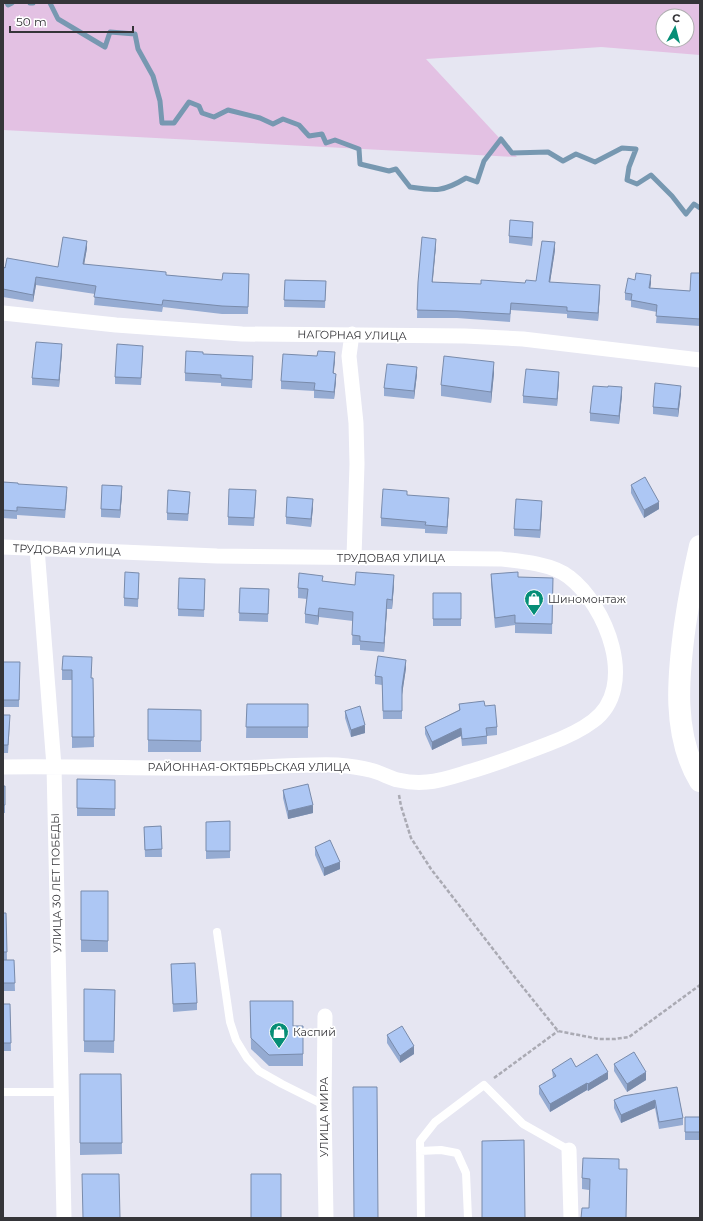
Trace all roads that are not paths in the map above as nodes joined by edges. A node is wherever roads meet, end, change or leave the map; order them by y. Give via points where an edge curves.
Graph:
1 (3, 313) edge
2 (352, 334) junction
3 (700, 360) edge
4 (700, 546) edge
5 (3, 547) edge
6 (37, 548) junction
7 (354, 557) junction
8 (557, 740) joint
9 (54, 766) junction
10 (3, 767) edge
11 (700, 781) edge
12 (217, 932) dead end
13 (325, 1016) dead end
14 (3, 1092) edge
15 (60, 1092) junction
16 (324, 1105) junction
17 (569, 1150) joint
18 (420, 1151) junction
19 (64, 1218) edge
20 (326, 1218) edge
21 (421, 1218) edge
22 (468, 1218) edge
23 (571, 1218) edge

1 - 2 street, НАГОРНАЯ УЛИЦА via 116,325 242,334
2 - 3 street, НАГОРНАЯ УЛИЦА via 523,339
2 - 7 street via 349,356 356,423 357,464
4 - 11 main road via 688,606 679,683 684,744 693,770
5 - 6 street, ТРУДОВАЯ УЛИЦА
6 - 7 street, ТРУДОВАЯ УЛИЦА via 217,556
6 - 9 street, УЛИЦА 30 ЛЕТ ПОБЕДЫ
7 - 8 street, ТРУДОВАЯ УЛИЦА via 501,559 545,566 568,575 588,595 598,613 610,640 616,672 610,700 603,713 579,730
8 - 9 street, РАЙОННАЯ-ОКТЯБРЬСКАЯ УЛИЦА via 524,754 429,782 397,780 368,769 349,766
9 - 10 street, РАЙОННАЯ-ОКТЯБРЬСКАЯ УЛИЦА
9 - 15 street, УЛИЦА 30 ЛЕТ ПОБЕДЫ
12 - 16 lane via 230,1022 246,1058 259,1071
13 - 16 street, УЛИЦА МИРА
14 - 15 lane
15 - 19 street, УЛИЦА 30 ЛЕТ ПОБЕДЫ
16 - 20 street, УЛИЦА МИРА
17 - 18 lane via 523,1124 484,1085 435,1122 420,1141
17 - 23 street
18 - 21 lane
18 - 22 lane via 441,1150 457,1153 466,1173

